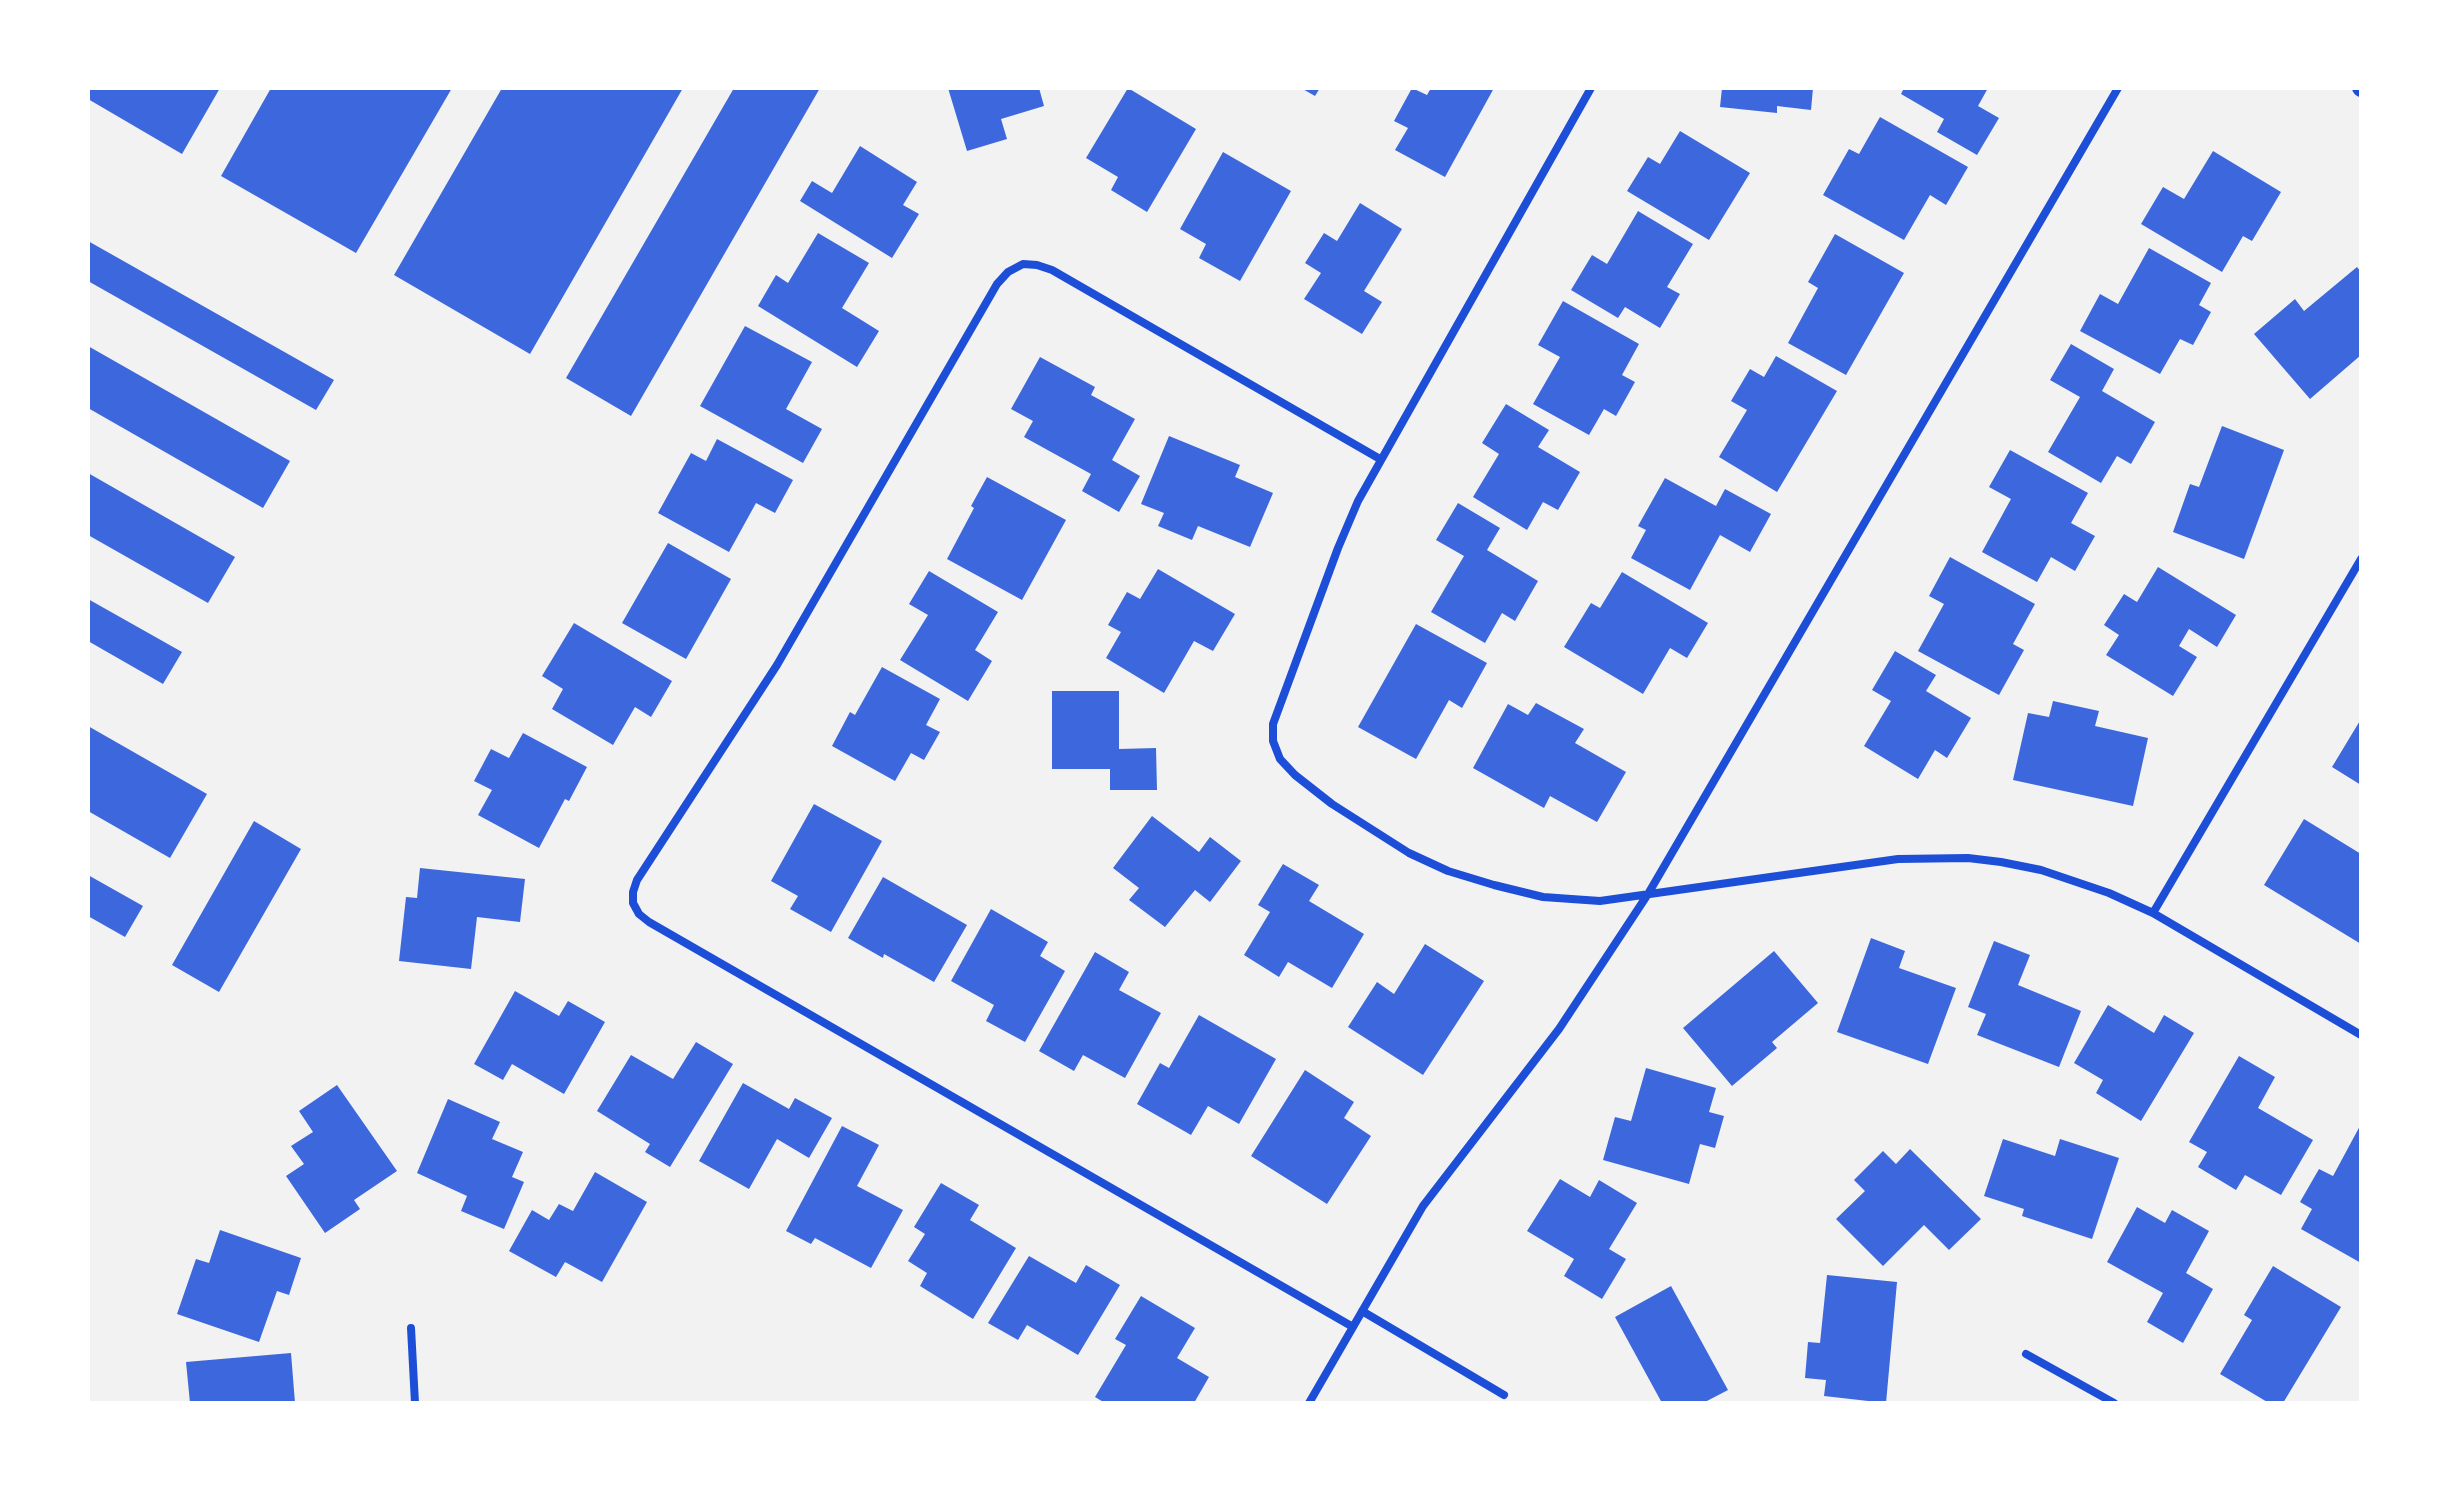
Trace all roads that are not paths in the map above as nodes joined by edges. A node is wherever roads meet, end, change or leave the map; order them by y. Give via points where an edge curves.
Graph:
1 (1591, 88) edge
2 (2118, 88) edge
3 (1380, 459) junction
4 (2361, 559) edge
5 (1648, 894) junction
6 (2153, 913) junction
7 (2361, 1035) edge
8 (1362, 1311) junction
9 (1353, 1327) junction
10 (411, 1328) dead end
11 (2026, 1354) dead end
12 (1504, 1395) dead end
13 (415, 1403) edge
14 (1309, 1403) edge
15 (2114, 1403) edge

1 - 3 street
2 - 5 street
3 - 5 street via 1338,548 1273,724 1280,759 1369,830 1448,871 1555,898 1600,901
3 - 9 street via 1052,270 1023,264 1008,272 777,665 633,892 633,903 649,922
4 - 6 street
5 - 6 street via 1898,859 1968,858 2075,880
5 - 8 street via 1559,1029 1423,1206
6 - 7 street
8 - 9 street
8 - 12 street
9 - 14 street
10 - 13 street
11 - 15 street

